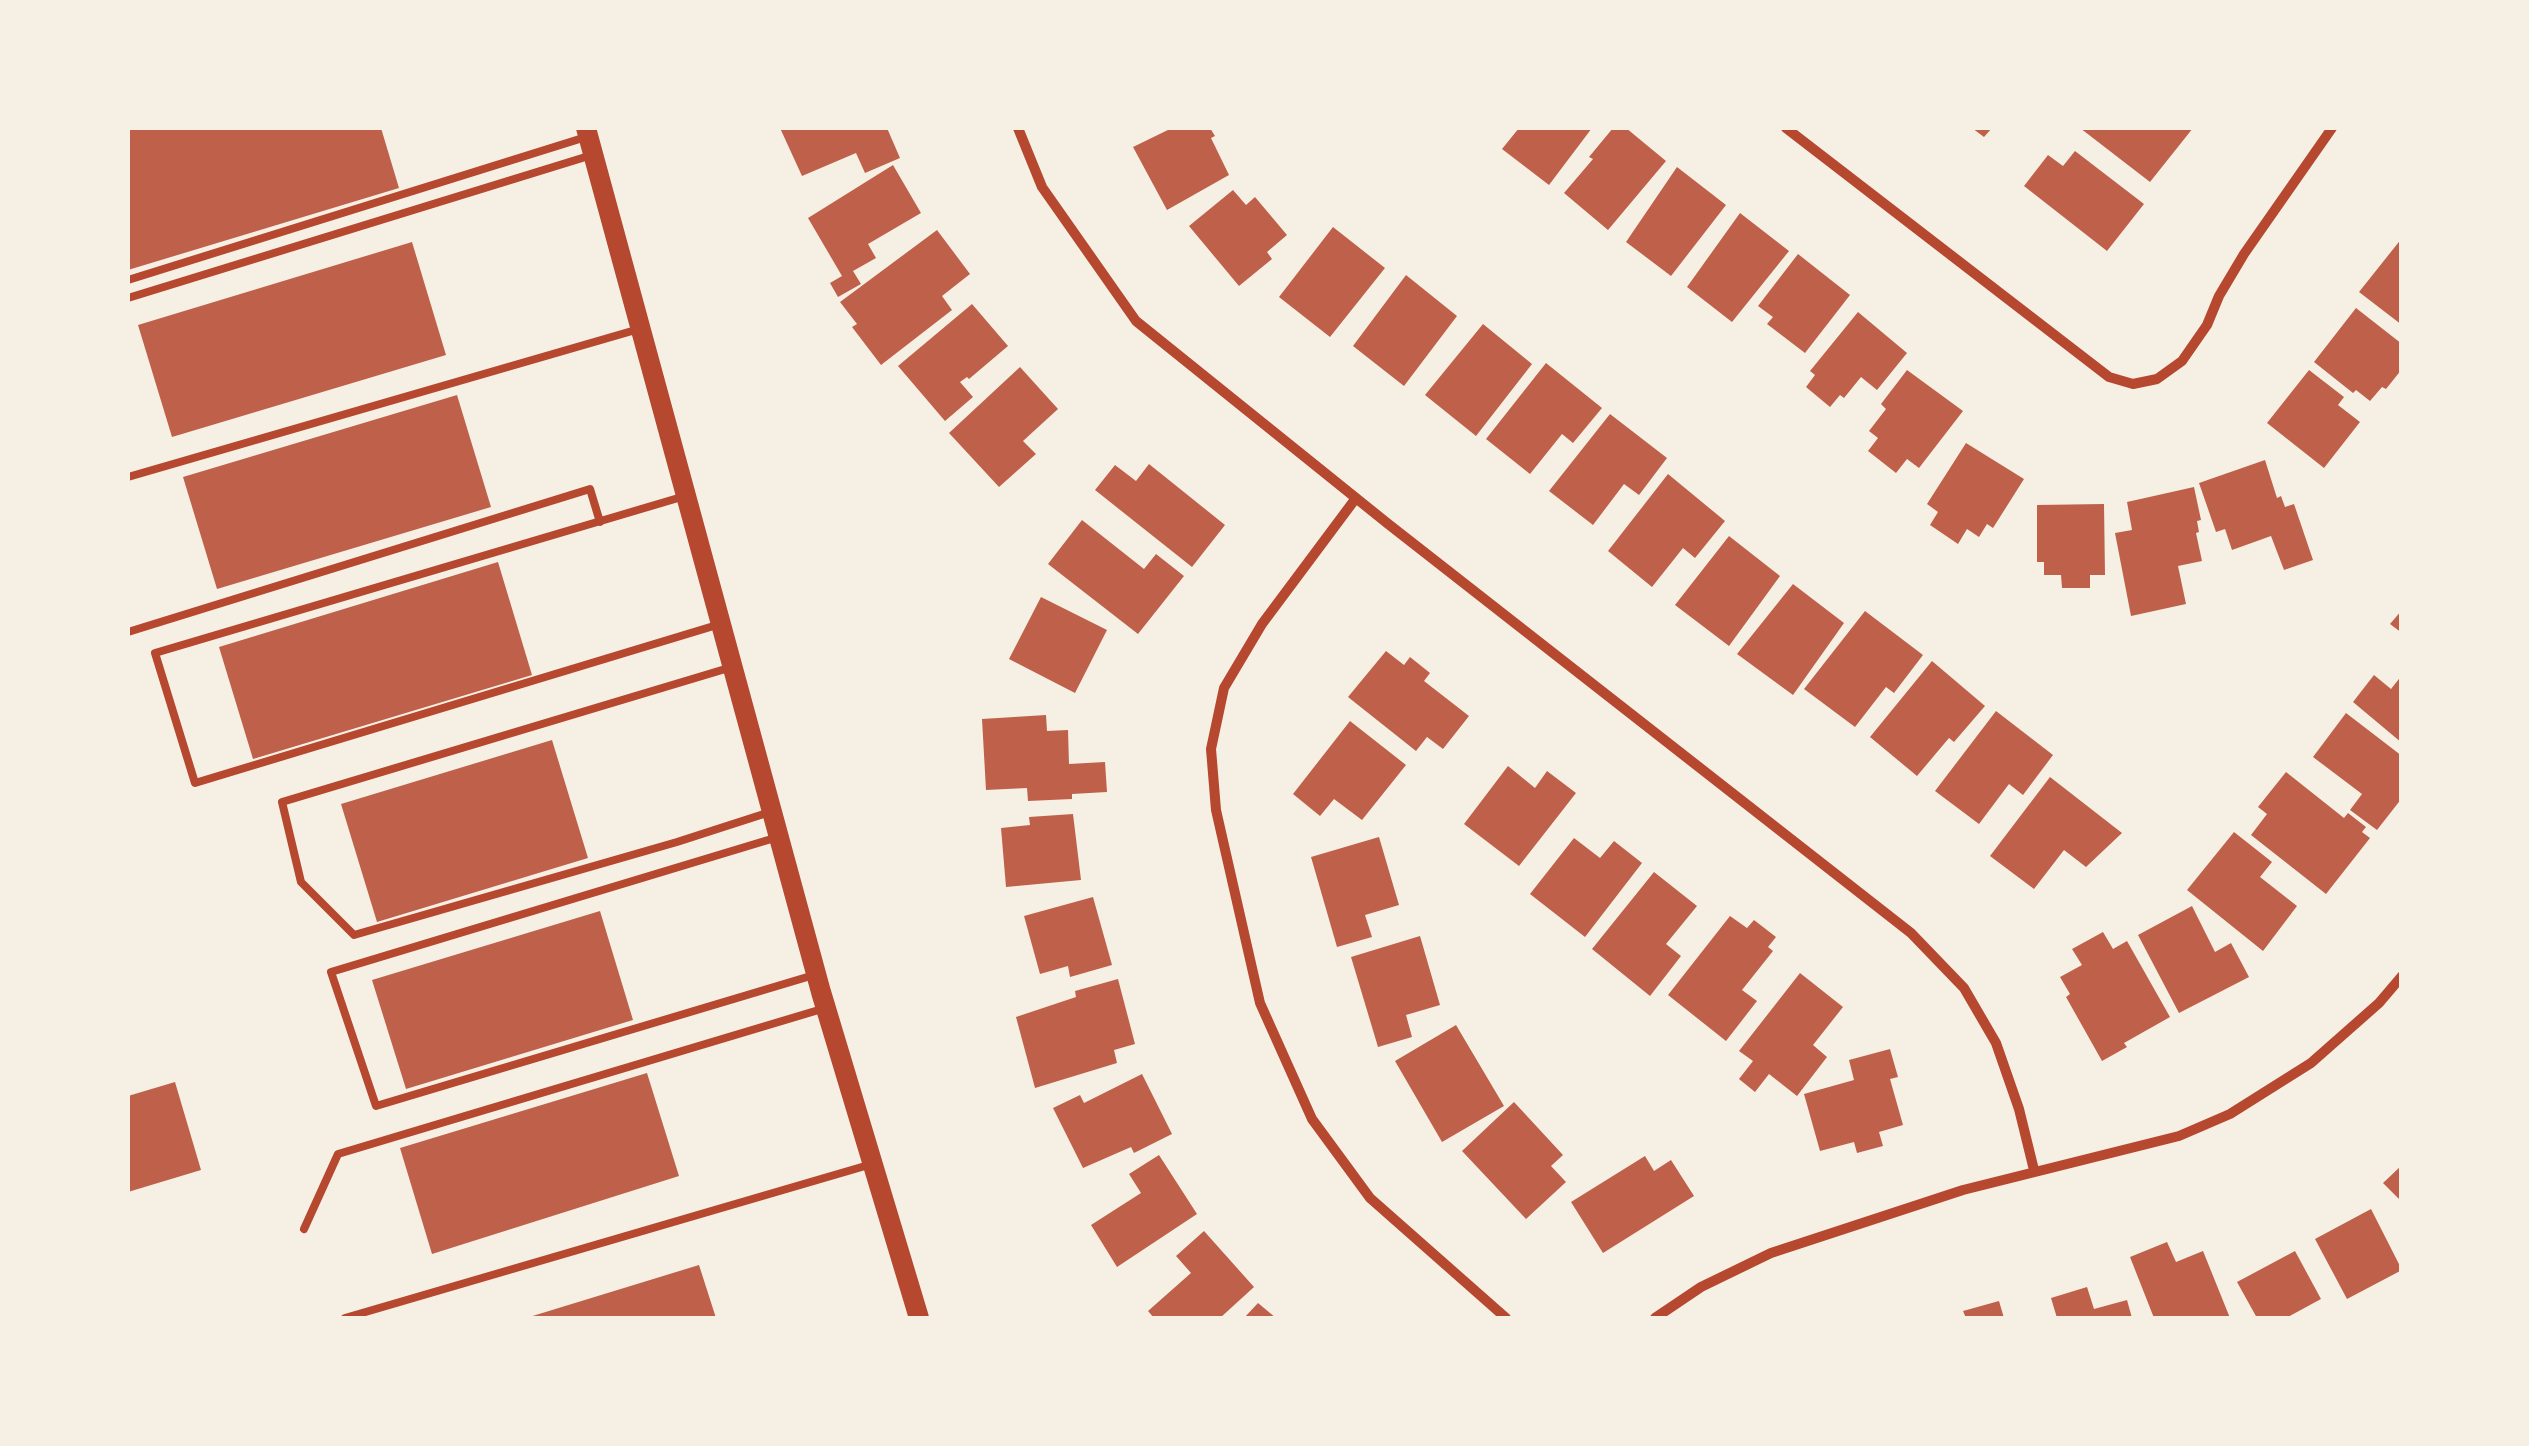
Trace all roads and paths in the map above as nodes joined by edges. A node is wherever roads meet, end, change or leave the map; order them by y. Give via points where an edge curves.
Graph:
1 (1018, 128) edge
2 (1786, 128) edge
3 (2332, 128) edge
4 (590, 139) edge
5 (128, 280) edge
6 (128, 298) edge
7 (640, 329) junction
8 (128, 477) edge
9 (685, 496) junction
10 (1356, 498) junction
11 (600, 522) junction
12 (720, 624) junction
13 (128, 632) edge
14 (732, 667) junction
15 (772, 812) junction
16 (778, 837) junction
17 (816, 974) junction
18 (2402, 976) edge
19 (826, 1007) junction
20 (872, 1164) junction
21 (2034, 1170) junction
22 (304, 1228) dead end
23 (345, 1318) edge
24 (918, 1318) edge
25 (1506, 1318) edge
26 (1654, 1318) edge

1 - 10 street via 1042,187 1136,321
2 - 3 street via 2109,377 2133,384 2157,378 2182,360 2244,254
4 - 5 lane
4 - 6 lane
4 - 7 main road
7 - 8 lane
7 - 9 main road
9 - 11 lane
9 - 12 main road
10 - 21 street via 1911,932 1964,988 1996,1044
10 - 25 street via 1262,624 1224,688 1211,750 1216,810 1260,1003 1312,1119 1370,1198
11 - 12 lane via 155,652 195,784
11 - 13 lane via 590,490
12 - 14 main road
14 - 15 main road
14 - 15 lane via 282,802 301,882 354,934
15 - 16 main road
16 - 17 main road
16 - 17 lane via 331,972 376,1106
17 - 19 main road
18 - 21 street via 2311,1064 2230,1114 2178,1136
19 - 20 main road
19 - 22 lane via 338,1154
20 - 23 lane
20 - 24 main road
21 - 26 street via 1771,1252

